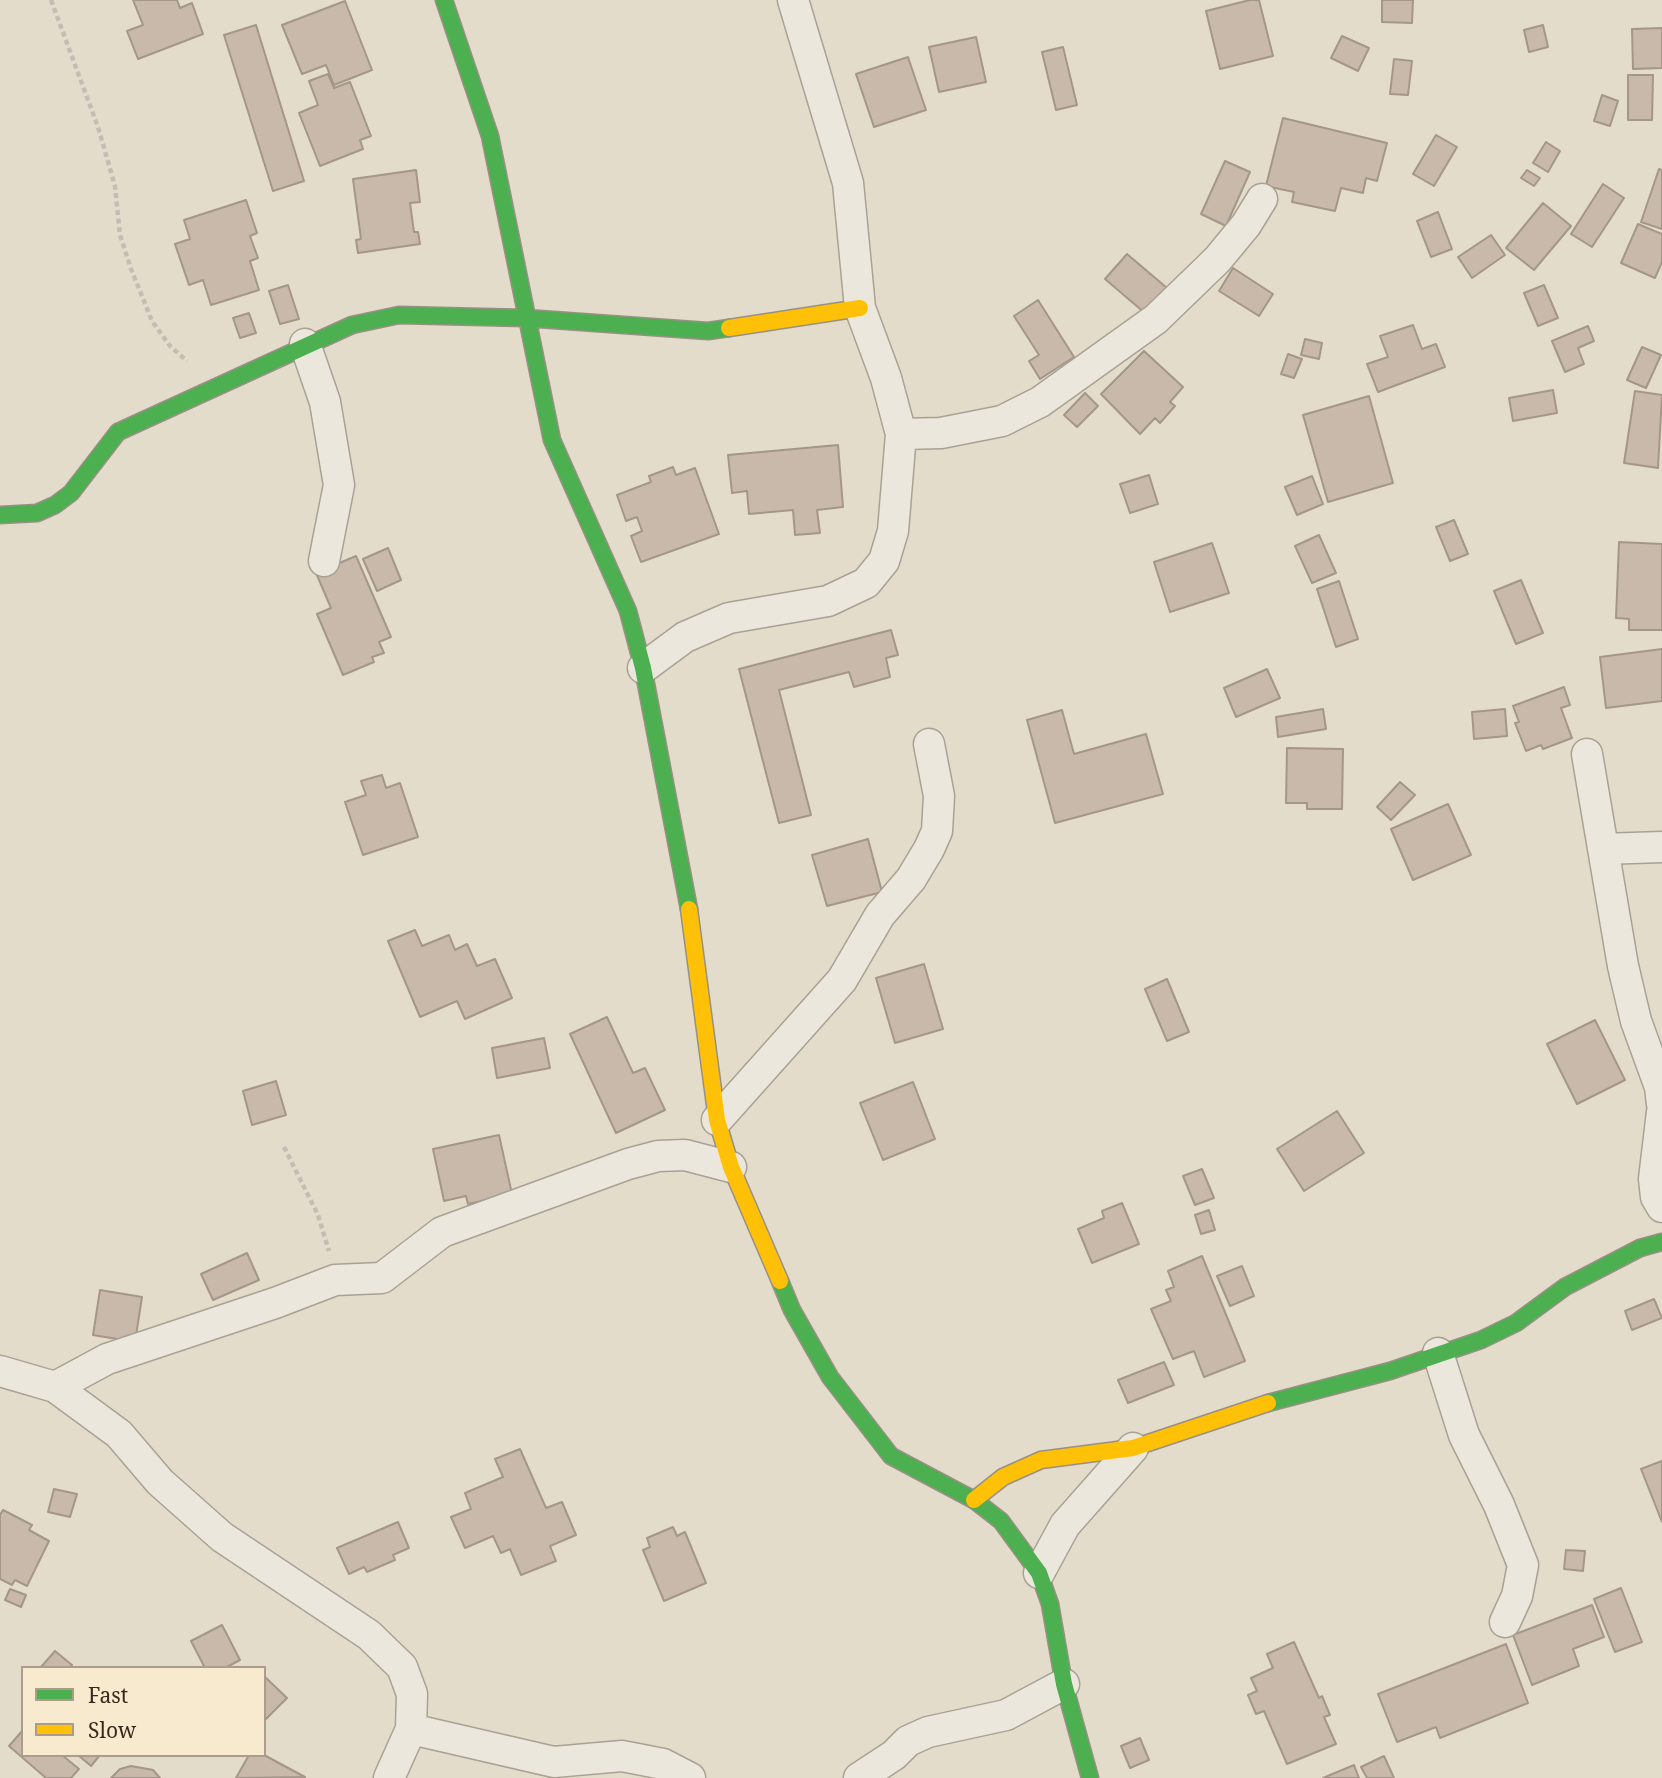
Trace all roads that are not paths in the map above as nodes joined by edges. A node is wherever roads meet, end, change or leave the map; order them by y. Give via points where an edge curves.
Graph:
1 (444, 0) edge
2 (793, 0) edge
3 (1262, 199) dead end
4 (860, 308) junction
5 (525, 318) junction
6 (305, 344) junction
7 (901, 434) junction
8 (0, 514) edge
9 (324, 561) dead end
10 (643, 668) junction
11 (929, 744) dead end
12 (1587, 754) dead end
13 (1662, 847) edge
14 (1603, 849) junction
15 (1662, 1104) edge
16 (1662, 1112) edge
17 (717, 1120) junction
18 (731, 1167) junction
19 (1662, 1207) edge
20 (1662, 1242) edge
21 (1438, 1353) junction
22 (0, 1371) edge
23 (55, 1387) junction
24 (1133, 1448) junction
25 (974, 1500) junction
26 (1039, 1573) junction
27 (1505, 1622) dead end
28 (1064, 1684) junction
29 (411, 1729) junction
30 (389, 1778) edge
31 (690, 1778) edge
32 (859, 1778) edge
33 (1090, 1778) edge

1 - 5 street via 490,136
2 - 4 street via 848,183
3 - 7 street via 1217,260 1156,319 1040,402 1002,421 941,433
4 - 5 street via 708,331
4 - 7 street
5 - 6 street via 399,315 352,325
5 - 10 street via 552,440 628,611
6 - 8 street via 118,432 71,493 55,505 37,513
6 - 9 street via 325,402 339,485
7 - 10 street via 893,531 884,561 866,583 828,601 729,618 685,637
10 - 17 street via 691,918
11 - 17 street via 939,796 937,831 929,849 880,915 842,980
12 - 14 street
13 - 14 street
14 - 15 street via 1628,988
16 - 19 street via 1654,1179
17 - 18 street
18 - 23 street via 685,1155 628,1164 442,1232 382,1278 335,1279 107,1359
18 - 25 street via 792,1310 830,1377 891,1455
20 - 21 street via 1640,1248 1566,1287 1516,1323
21 - 24 street via 1390,1371 1231,1413
21 - 27 street via 1464,1435 1522,1565 1517,1596
22 - 23 street
23 - 29 street via 119,1434 160,1482 222,1537 369,1634 402,1667 412,1694
24 - 25 street via 1041,1460 1003,1476
24 - 26 street via 1065,1525
25 - 26 street via 1001,1521
26 - 28 street via 1050,1605
28 - 32 street via 1006,1715 928,1732 908,1741
28 - 33 street
29 - 30 street
29 - 31 street via 554,1762 622,1756 663,1764

